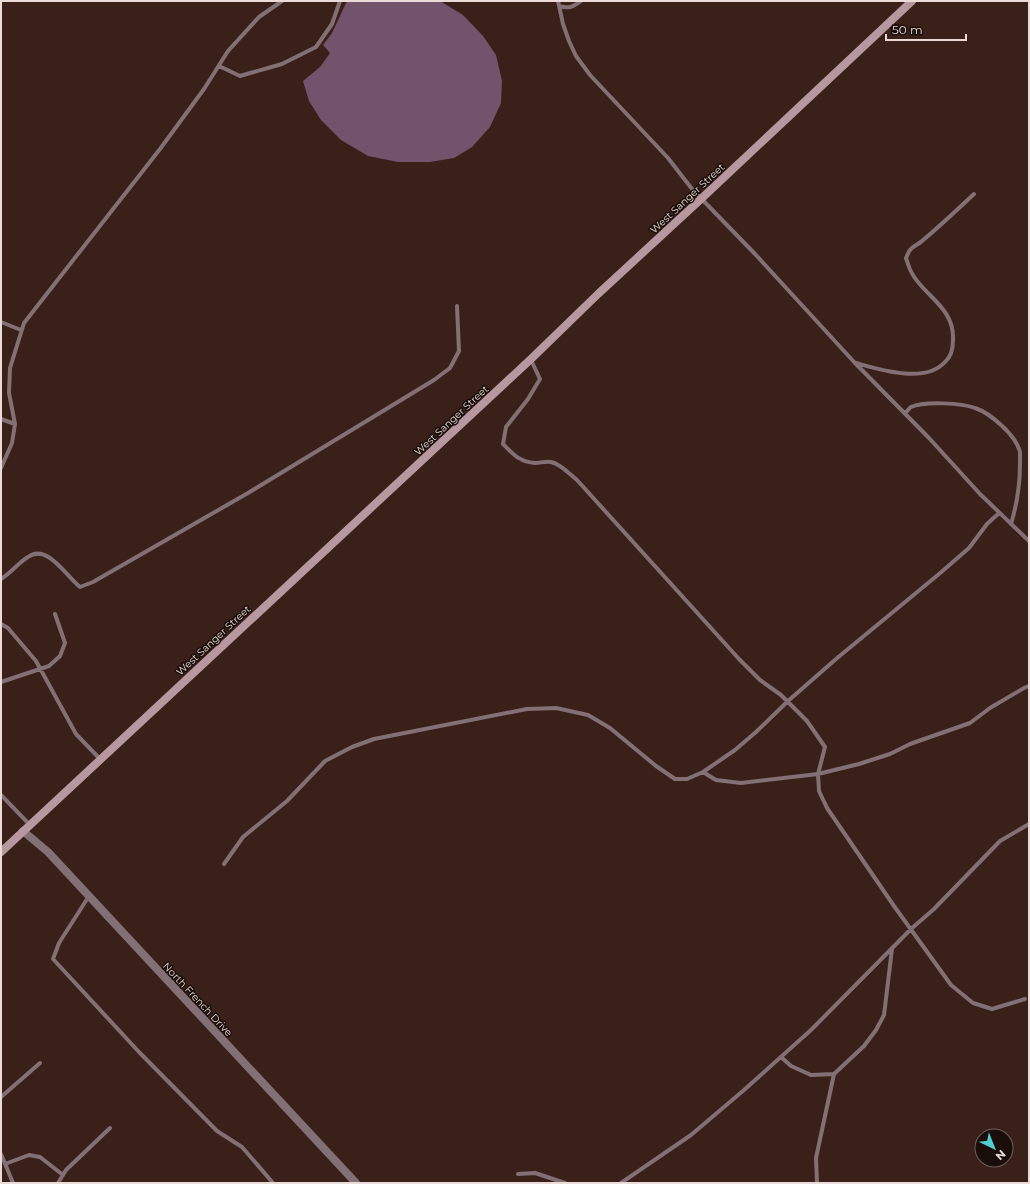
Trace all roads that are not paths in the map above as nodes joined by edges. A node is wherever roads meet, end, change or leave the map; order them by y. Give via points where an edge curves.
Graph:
1 (282, 1) edge
2 (340, 1) edge
3 (558, 1) edge
4 (580, 1) edge
5 (912, 1) edge
6 (559, 6) junction
7 (219, 66) junction
8 (974, 194) dead end
9 (701, 199) junction
10 (458, 306) dead end
11 (1, 322) edge
12 (21, 330) junction
13 (531, 360) junction
14 (856, 363) junction
15 (905, 414) junction
16 (1, 419) edge
17 (15, 424) junction
18 (1, 468) edge
19 (999, 513) junction
20 (1011, 524) junction
21 (1029, 541) edge
22 (1, 579) edge
23 (54, 614) dead end
24 (1, 624) edge
25 (40, 668) junction
26 (1, 682) edge
27 (1029, 686) edge
28 (788, 702) junction
29 (100, 760) junction
30 (703, 772) junction
31 (818, 774) junction
32 (1, 795) edge
33 (30, 825) junction
34 (1028, 825) edge
35 (23, 831) junction
36 (1, 852) edge
37 (224, 864) dead end
38 (89, 896) junction
39 (911, 929) junction
40 (892, 949) junction
41 (1025, 999) dead end
42 (781, 1057) junction
43 (40, 1063) dead end
44 (834, 1074) junction
45 (1, 1097) edge
46 (110, 1128) dead end
47 (1, 1154) edge
48 (5, 1164) junction
49 (518, 1174) dead end
50 (63, 1175) junction
51 (13, 1183) edge
52 (58, 1183) edge
53 (273, 1183) edge
54 (356, 1183) edge
55 (565, 1183) edge
56 (621, 1183) edge
57 (817, 1183) edge

1 - 7 lane via 259,17 228,51
2 - 7 lane via 332,24 316,47 282,64 240,76
3 - 6 lane
4 - 6 lane via 567,9
5 - 9 main road, West Sanger Street
6 - 9 lane via 563,24 576,56 590,75 668,158
7 - 12 lane via 160,149 55,281
8 - 14 lane via 910,249 906,258 910,272 944,310 950,323 953,347 946,361 927,374 892,372
9 - 13 main road, West Sanger Street
9 - 14 lane
10 - 22 lane via 459,351 450,368 248,493 93,582 80,586 50,556 38,552 29,556
11 - 12 lane
12 - 17 lane via 10,368 9,393
13 - 28 lane via 540,379 506,427 503,444 522,461 551,462 577,480 739,659
13 - 29 main road, West Sanger Street
14 - 15 lane
15 - 19 lane
15 - 20 lane via 911,407 923,404 956,405 975,408 996,420 1011,436 1020,451 1020,475
16 - 17 lane
17 - 18 lane via 12,443
19 - 20 lane
19 - 28 lane via 969,548
20 - 21 lane
23 - 25 lane via 65,642 60,656 49,666
24 - 25 lane via 8,628
25 - 26 lane
25 - 29 lane via 76,734
27 - 31 lane via 990,708 970,723 910,744 890,754
28 - 30 lane via 741,745
28 - 31 lane via 807,721 825,747
29 - 33 main road, West Sanger Street
30 - 31 lane via 716,780 741,783
30 - 37 lane via 687,779 675,779 610,728 588,715 556,708 527,709 374,739 352,747 325,761 287,801 243,837
31 - 39 lane via 819,791 827,808
32 - 33 lane
33 - 35 main road, West Sanger Street
34 - 39 lane via 1000,841
35 - 36 main road, West Sanger Street
35 - 38 street, North French Drive via 48,852
38 - 53 lane via 59,943 53,959 216,1131 242,1147
38 - 54 street, North French Drive
39 - 40 lane
39 - 41 lane via 951,985 972,1004 992,1009
40 - 42 lane
40 - 44 lane via 884,1015 864,1046
42 - 44 lane via 791,1066 811,1074
42 - 56 lane via 691,1135
43 - 45 lane
44 - 57 lane via 816,1158
46 - 50 lane
47 - 48 lane
48 - 50 lane via 29,1155 40,1157
48 - 51 lane
49 - 55 lane via 535,1173
50 - 52 lane

